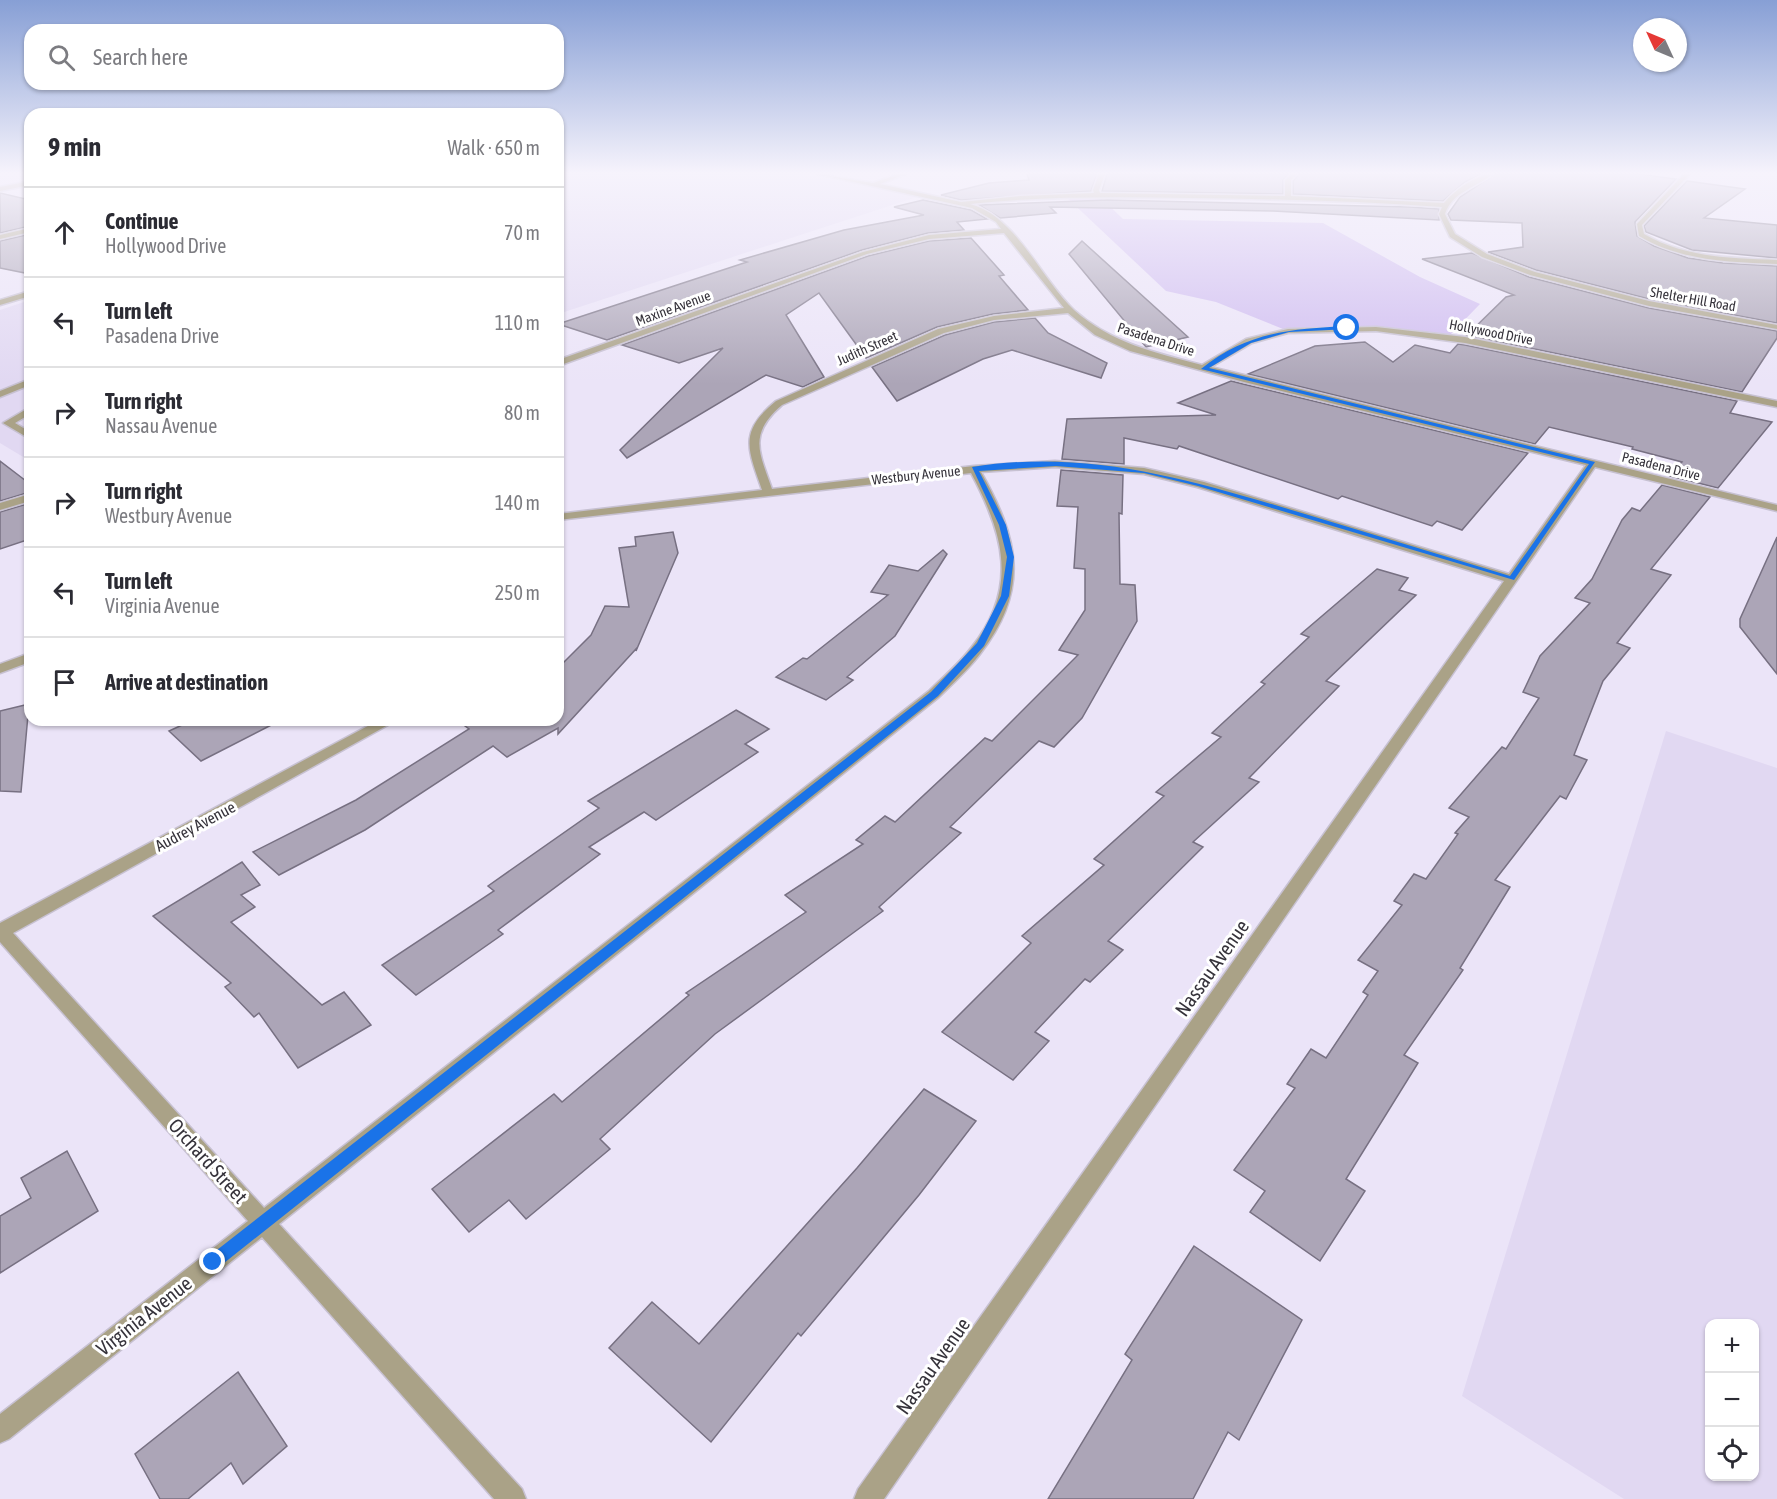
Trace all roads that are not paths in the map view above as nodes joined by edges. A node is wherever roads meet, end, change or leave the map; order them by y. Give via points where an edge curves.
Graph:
1 (900, 244) edge
2 (1016, 244) edge
3 (1466, 244) edge
4 (1658, 244) edge
5 (1777, 261) edge
6 (24, 294) edge
7 (0, 303) edge
8 (1070, 310) junction
9 (1777, 327) edge
10 (564, 361) edge
11 (1204, 369) junction
12 (24, 385) edge
13 (2, 394) edge
14 (24, 404) edge
15 (1777, 404) edge
16 (24, 405) edge
17 (24, 432) edge
18 (1593, 463) junction
19 (974, 469) junction
20 (768, 492) junction
21 (24, 499) edge
22 (0, 507) edge
23 (1777, 508) edge
24 (564, 516) edge
25 (1512, 579) junction
26 (24, 659) edge
27 (0, 669) edge
28 (379, 726) edge
29 (0, 931) edge
30 (264, 1222) junction
31 (0, 1430) edge
32 (512, 1499) edge
33 (868, 1499) edge

1 - 10 street, Maxine Avenue
2 - 8 street, Pasadena Drive
3 - 9 street, Shelter Hill Road via 1518,269 1630,300
4 - 5 street via 1742,261
6 - 7 street
8 - 11 street, Pasadena Drive via 1098,333 1132,349
8 - 20 street, Judith Street via 993,318 941,331 779,403 758,420 751,437
11 - 15 street, Hollywood Drive via 1250,341 1288,331 1376,329 1465,340
11 - 18 street, Pasadena Drive
12 - 13 street
13 - 14 street
16 - 17 street via 8,423
18 - 23 street, Pasadena Drive
18 - 25 street, Nassau Avenue
19 - 20 street, Westbury Avenue
19 - 25 street, Westbury Avenue via 1056,464 1144,471 1200,484
19 - 30 street, Virginia Avenue via 1003,525 1010,557 1005,596 981,644 934,694
20 - 24 street, Westbury Avenue
21 - 22 street
25 - 33 street, Nassau Avenue
26 - 27 street
28 - 29 street, Audrey Avenue
29 - 30 street, Orchard Street
30 - 31 street, Virginia Avenue
30 - 32 street, Orchard Street

